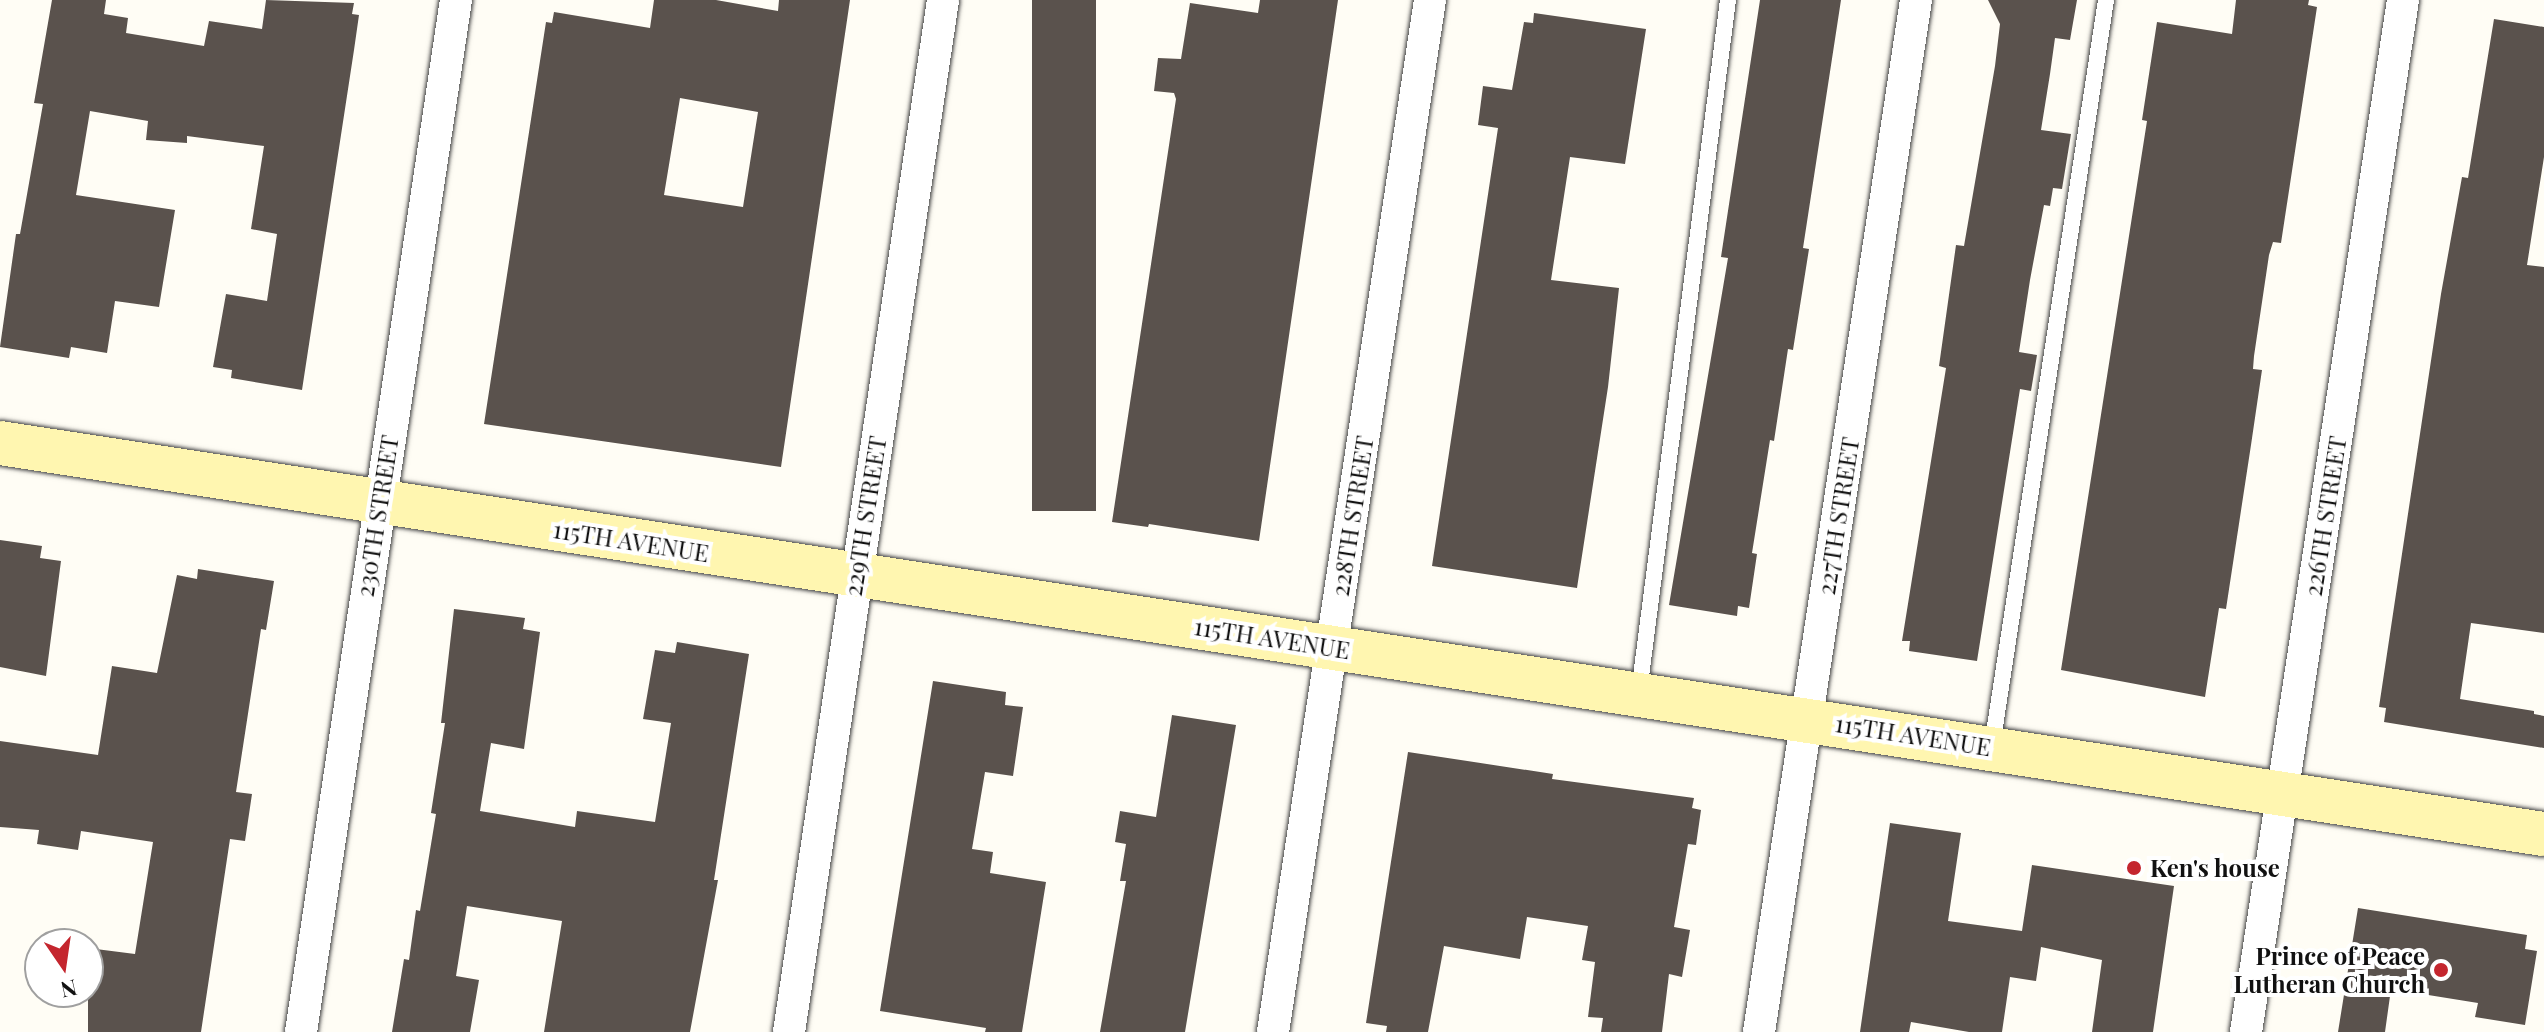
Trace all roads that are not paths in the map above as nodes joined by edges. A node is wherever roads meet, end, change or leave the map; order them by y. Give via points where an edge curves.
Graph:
1 (456, 0) edge
2 (943, 0) edge
3 (1430, 0) edge
4 (1728, 0) edge
5 (1916, 0) edge
6 (2106, 0) edge
7 (2403, 0) edge
8 (0, 443) edge
9 (379, 503) junction
10 (855, 575) junction
11 (1332, 647) junction
12 (1638, 693) junction
13 (1807, 719) junction
14 (1992, 748) junction
15 (2282, 794) junction
16 (2544, 834) edge
17 (301, 1032) edge
18 (789, 1032) edge
19 (1273, 1032) edge
20 (1759, 1032) edge
21 (2246, 1032) edge

1 - 9 street, 230TH STREET
2 - 10 street, 229TH STREET
3 - 11 street, 228TH STREET
4 - 12 lane
5 - 13 street, 227TH STREET
6 - 14 lane
7 - 15 street, 226TH STREET
8 - 9 main road, 115TH AVENUE
9 - 10 main road, 115TH AVENUE
9 - 17 street, 230TH STREET
10 - 11 main road, 115TH AVENUE
10 - 18 street, 229TH STREET
11 - 12 main road, 115TH AVENUE
11 - 19 street, 228TH STREET
12 - 13 main road, 115TH AVENUE
13 - 14 main road, 115TH AVENUE
13 - 20 street, 227TH STREET
14 - 15 main road, 115TH AVENUE
15 - 16 main road, 115TH AVENUE
15 - 21 street, 226TH STREET

